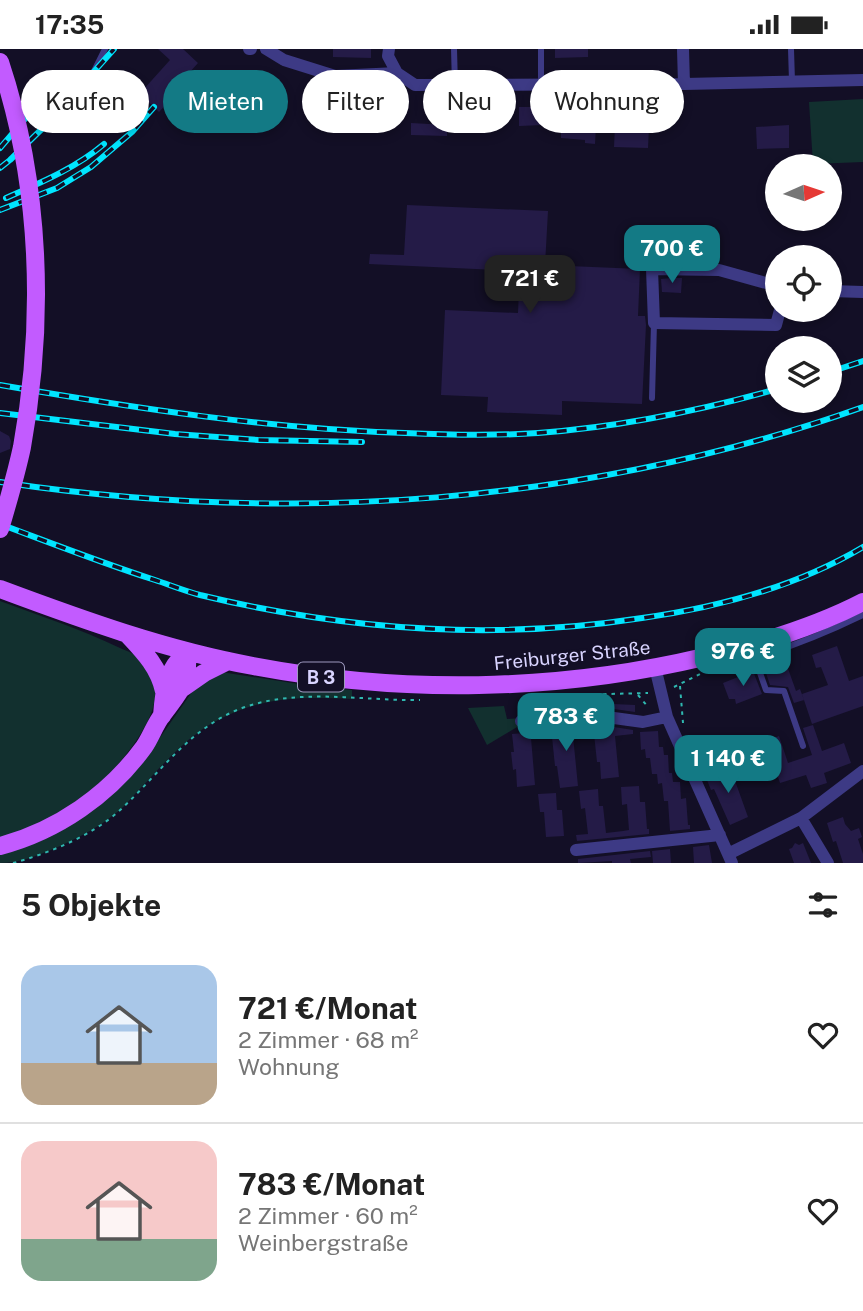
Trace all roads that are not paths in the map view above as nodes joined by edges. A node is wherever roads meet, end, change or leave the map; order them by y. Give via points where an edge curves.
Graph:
1 (103, 49) edge
2 (266, 49) edge
3 (389, 49) edge
4 (454, 49) edge
5 (541, 49) edge
6 (683, 49) edge
7 (791, 49) edge
8 (0, 62) edge
9 (94, 70) edge
10 (316, 70) edge
11 (395, 70) edge
12 (455, 70) edge
13 (541, 70) edge
14 (684, 70) edge
15 (863, 79) edge
16 (792, 81) junction
17 (684, 84) edge
18 (765, 283) edge
19 (842, 291) edge
20 (863, 292) edge
21 (777, 322) edge
22 (654, 323) junction
23 (652, 398) dead end
24 (0, 529) edge
25 (0, 589) edge
26 (863, 602) edge
27 (863, 615) edge
28 (127, 634) junction
29 (187, 652) junction
30 (753, 652) junction
31 (228, 661) junction
32 (656, 667) junction
33 (712, 670) road end
34 (173, 690) junction
35 (662, 718) junction
36 (521, 721) dead end
37 (803, 746) dead end
38 (863, 771) edge
39 (801, 818) junction
40 (720, 835) junction
41 (0, 846) edge
42 (576, 850) dead end
43 (730, 859) edge
44 (828, 863) edge

1 - 9 lane
2 - 10 street
3 - 11 street
4 - 12 lane
5 - 13 lane
6 - 14 street
7 - 16 lane
8 - 24 main road, bridge via 27,177 36,289 28,410
15 - 16 street
16 - 17 street
18 - 22 street via 719,270 652,269
19 - 20 street
21 - 22 street
22 - 23 lane
25 - 28 main road, B 3
26 - 30 main road, Freiburger Straße / B 3
27 - 30 lane via 804,642
28 - 29 main road, B 3
28 - 34 main road
29 - 31 main road, B 3
29 - 34 main road via 173,666
30 - 32 main road, Freiburger Straße / B 3
30 - 33 lane
30 - 37 lane via 766,690 784,691
31 - 32 main road, Freiburger Straße / B 3 via 290,673 415,685 530,684
31 - 34 main road
32 - 35 street
34 - 41 main road via 144,746 98,795 42,831
35 - 36 street via 643,722 614,718
35 - 40 street
38 - 39 street
39 - 43 street
39 - 44 street
40 - 42 street
40 - 43 street

